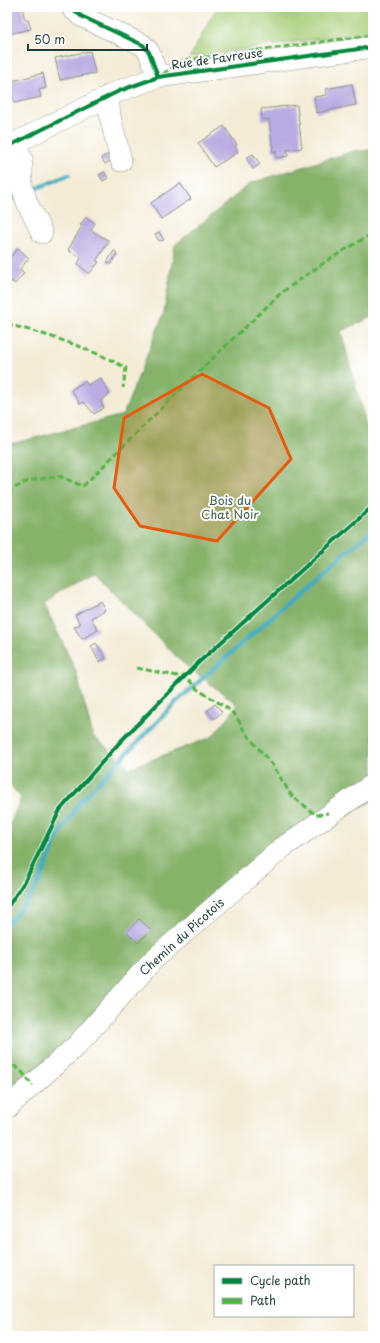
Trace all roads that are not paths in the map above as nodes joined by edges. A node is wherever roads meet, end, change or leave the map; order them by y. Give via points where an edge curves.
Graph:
1 (71, 7) edge
2 (373, 47) edge
3 (158, 77) junction
4 (108, 96) junction
5 (11, 145) edge
6 (121, 161) dead end
7 (42, 233) dead end
8 (373, 784) edge
9 (7, 1108) edge

1 - 3 street via 81,16 143,45 149,52
2 - 3 street, Rue de Favreuse
3 - 4 street, Rue de Favreuse
4 - 5 street, Rue de Favreuse
4 - 6 street
5 - 7 street via 22,159 22,187
8 - 9 street, Chemin du Picotois via 282,848 153,960 77,1045

